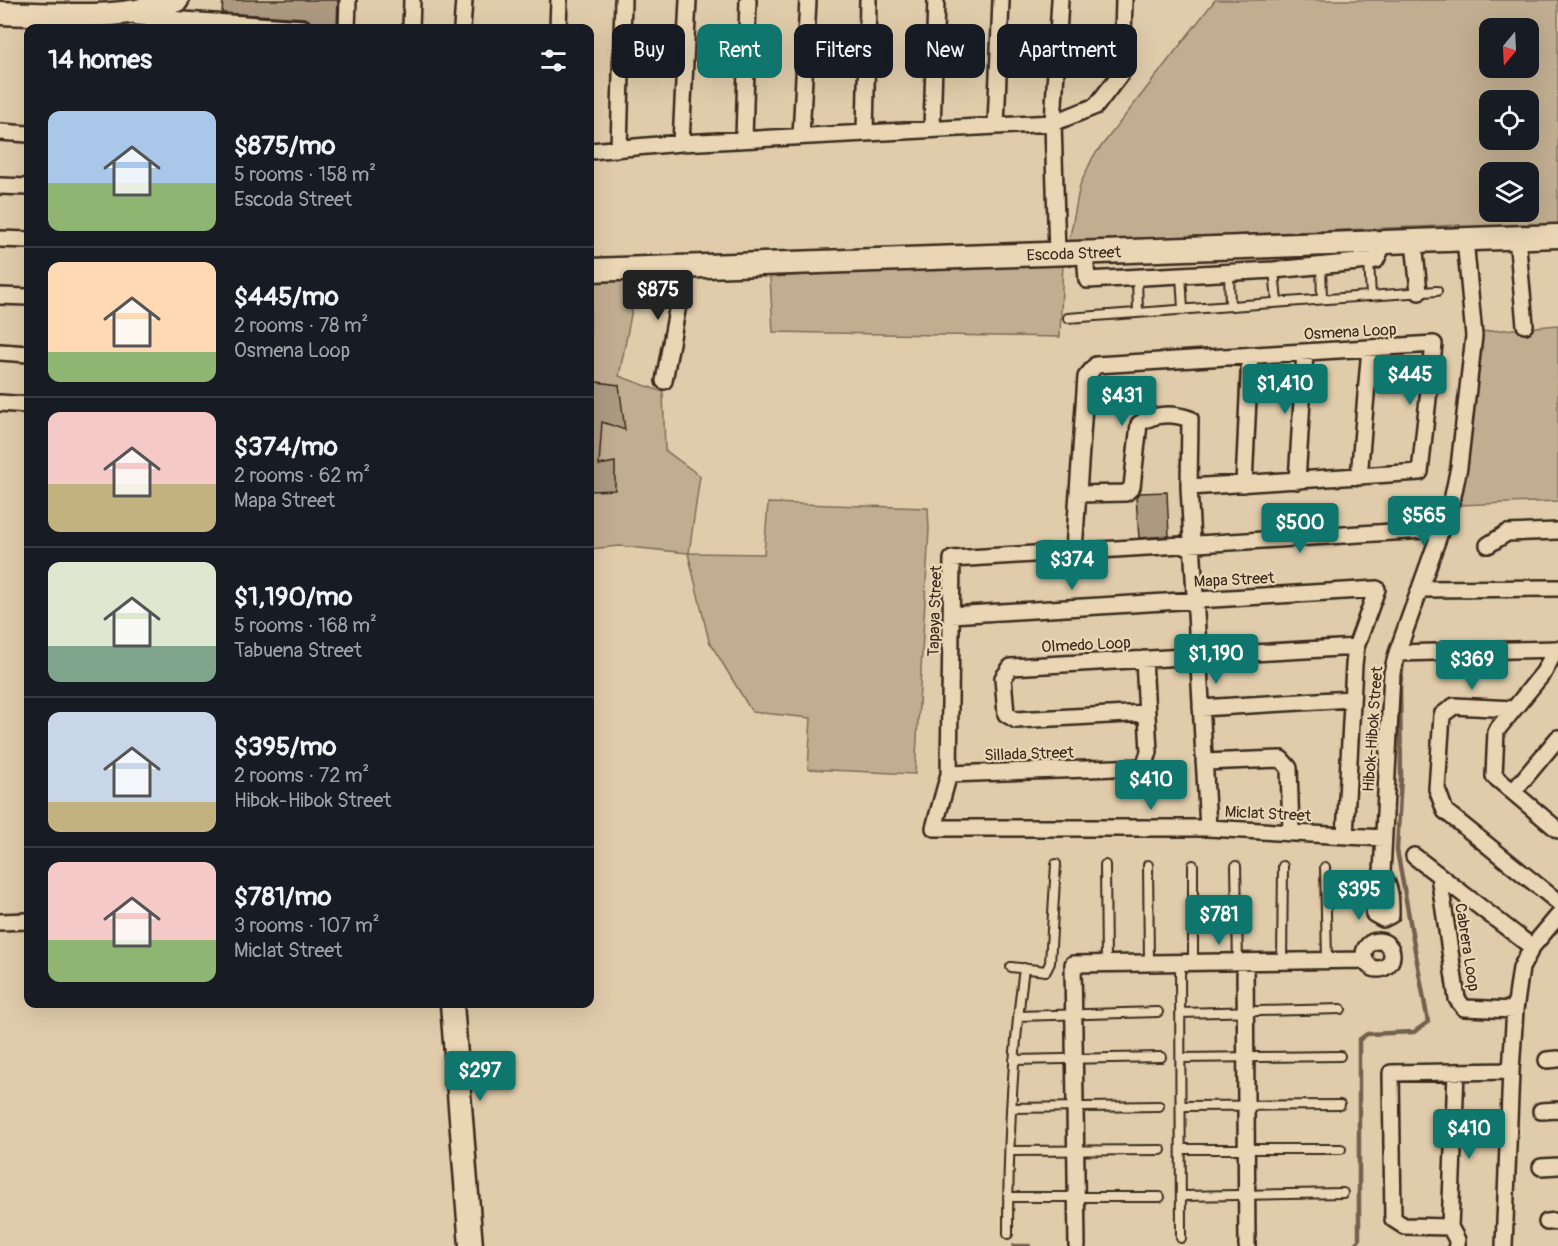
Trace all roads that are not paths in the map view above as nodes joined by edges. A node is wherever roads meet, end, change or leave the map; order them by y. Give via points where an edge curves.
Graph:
1 (177, 0) edge
2 (348, 0) edge
3 (412, 0) edge
4 (464, 0) edge
5 (559, 0) edge
6 (623, 0) edge
7 (688, 0) edge
8 (748, 0) edge
9 (807, 0) edge
10 (868, 0) edge
11 (936, 0) edge
12 (1001, 0) edge
13 (1060, 0) edge
14 (1124, 0) edge
15 (0, 14) edge
16 (104, 15) junction
17 (242, 24) edge
18 (347, 24) edge
19 (411, 24) edge
20 (462, 24) edge
21 (558, 24) edge
22 (1053, 123) junction
23 (996, 126) junction
24 (932, 129) junction
25 (0, 132) edge
26 (865, 133) junction
27 (24, 134) edge
28 (801, 136) junction
29 (744, 139) junction
30 (681, 143) junction
31 (620, 150) junction
32 (594, 151) edge
33 (0, 186) edge
34 (24, 187) edge
35 (1558, 236) edge
36 (1517, 237) junction
37 (0, 238) edge
38 (1465, 239) junction
39 (24, 240) edge
40 (1414, 240) junction
41 (1385, 241) junction
42 (1085, 252) junction
43 (1057, 254) junction
44 (1369, 261) junction
45 (1320, 265) junction
46 (685, 267) junction
47 (594, 270) edge
48 (1274, 270) junction
49 (1229, 272) junction
50 (1181, 274) junction
51 (1137, 277) junction
52 (1437, 291) dead end
53 (1419, 292) junction
54 (0, 296) edge
55 (1371, 296) junction
56 (24, 297) edge
57 (1323, 299) junction
58 (1277, 303) junction
59 (1230, 306) junction
60 (1183, 310) junction
61 (1138, 313) junction
62 (1068, 318) dead end
63 (1525, 324) dead end
64 (1370, 348) junction
65 (0, 352) edge
66 (1305, 352) junction
67 (24, 354) edge
68 (1250, 355) junction
69 (664, 381) dead end
70 (0, 403) edge
71 (24, 405) edge
72 (1359, 477) junction
73 (1297, 481) junction
74 (1244, 484) junction
75 (1189, 488) junction
76 (1078, 494) junction
77 (1441, 529) junction
78 (1558, 531) edge
79 (1191, 543) junction
80 (1488, 545) dead end
81 (1074, 550) junction
82 (1558, 588) edge
83 (1420, 589) junction
84 (1195, 600) junction
85 (951, 615) junction
86 (1356, 647) junction
87 (1557, 649) edge
88 (1397, 653) junction
89 (1198, 656) junction
90 (1144, 659) junction
91 (1351, 699) junction
92 (1201, 708) junction
93 (1513, 709) junction
94 (1147, 713) junction
95 (1558, 738) edge
96 (1204, 762) junction
97 (950, 774) junction
98 (1513, 792) junction
99 (934, 828) joint
100 (1208, 828) junction
101 (1557, 828) edge
102 (1291, 831) junction
103 (1345, 836) junction
104 (1383, 838) junction
105 (1414, 856) dead end
106 (1056, 864) dead end
107 (1105, 865) dead end
108 (1148, 865) dead end
109 (1193, 865) dead end
110 (1236, 866) dead end
111 (1283, 866) dead end
112 (1325, 867) dead end
113 (1439, 876) junction
114 (1558, 902) edge
115 (1558, 916) edge
116 (24, 921) edge
117 (0, 922) edge
118 (1382, 942) junction
119 (1532, 947) junction
120 (1327, 960) junction
121 (1365, 960) junction
122 (1282, 962) junction
123 (1106, 963) junction
124 (1149, 963) junction
125 (1186, 963) junction
126 (1242, 963) junction
127 (1011, 967) dead end
128 (1024, 968) junction
129 (452, 1008) edge
130 (1341, 1009) dead end
131 (1515, 1010) junction
132 (1246, 1011) junction
133 (1158, 1012) dead end
134 (1180, 1012) junction
135 (1073, 1014) junction
136 (1018, 1016) junction
137 (1340, 1056) dead end
138 (1161, 1057) dead end
139 (1246, 1057) junction
140 (1181, 1058) junction
141 (1074, 1059) junction
142 (1014, 1060) junction
143 (1511, 1071) junction
144 (1456, 1072) junction
145 (1247, 1104) junction
146 (1340, 1105) dead end
147 (1159, 1106) dead end
148 (1181, 1106) junction
149 (1075, 1107) junction
150 (1011, 1108) junction
151 (1558, 1110) edge
152 (1541, 1111) dead end
153 (1181, 1149) junction
154 (1247, 1149) junction
155 (1341, 1149) dead end
156 (1075, 1150) junction
157 (1161, 1150) dead end
158 (1010, 1151) junction
159 (1558, 1166) edge
160 (1541, 1167) dead end
161 (1343, 1193) dead end
162 (1247, 1195) junction
163 (1182, 1196) junction
164 (1008, 1197) junction
165 (1076, 1197) junction
166 (1160, 1197) dead end
167 (1450, 1227) junction
168 (1008, 1234) dead end
169 (1181, 1238) dead end
170 (471, 1246) edge
171 (1077, 1246) edge
172 (1247, 1246) edge
173 (1457, 1246) edge
174 (1504, 1246) edge

1 - 16 street via 154,9
2 - 18 street
3 - 19 street
4 - 20 street
5 - 21 street
6 - 31 street
7 - 30 street
8 - 29 street
9 - 28 street
10 - 26 street
11 - 24 street
12 - 23 street
13 - 22 street
14 - 22 street via 1122,72 1096,106
15 - 16 street
16 - 17 street
22 - 23 street
22 - 43 street
23 - 24 street
24 - 26 street
25 - 27 street
26 - 28 street
28 - 29 street
29 - 30 street
30 - 31 street
31 - 32 street
33 - 34 street
35 - 36 street, Escoda Street
36 - 38 street, Escoda Street
36 - 63 street
37 - 39 street
38 - 40 street, Escoda Street
38 - 77 street, Hibok-Hibok Street via 1474,336 1459,467
40 - 41 street, Escoda Street
40 - 53 street
41 - 42 street, Escoda Street
41 - 44 street via 1376,260
42 - 43 street, Escoda Street
42 - 51 street via 1087,280
43 - 46 street, Escoda Street
44 - 45 street
44 - 55 lane
45 - 48 street
45 - 57 lane
46 - 47 street, Escoda Street
46 - 69 street
48 - 49 street
48 - 58 lane
49 - 50 street
49 - 59 lane
50 - 51 street
50 - 60 lane
51 - 61 lane
52 - 53 lane
53 - 55 lane
54 - 56 street
55 - 57 lane
57 - 58 lane
58 - 59 lane
59 - 60 lane
60 - 61 lane
61 - 62 lane
64 - 66 street, Osmena Loop
64 - 72 street
64 - 72 street, Osmena Loop via 1434,344 1419,472
65 - 67 street
66 - 68 street, Osmena Loop
66 - 73 street
68 - 74 street
68 - 76 street, Osmena Loop via 1096,365 1086,377
70 - 71 street
72 - 73 street, Osmena Loop
73 - 74 street, Osmena Loop
74 - 75 street, Osmena Loop
75 - 76 street via 1190,419 1178,415 1149,416 1139,424 1132,487 1126,493
75 - 79 street
76 - 81 street, Osmena Loop
77 - 79 street, Tapaya Street
77 - 83 street, Hibok-Hibok Street
78 - 80 street via 1507,533
79 - 81 street, Tapaya Street
79 - 84 street
81 - 85 street, Tapaya Street via 952,559
82 - 83 street
83 - 88 street, Hibok-Hibok Street
84 - 85 street, Mapa Street
84 - 86 street, Mapa Street via 1377,589
84 - 89 street
85 - 97 street, Tapaya Street
86 - 89 street, Olmedo Loop
86 - 91 street, Mapa Street
87 - 88 street
87 - 93 street via 1544,672
88 - 104 street, Hibok-Hibok Street via 1392,673
89 - 90 street, Olmedo Loop
89 - 92 street
90 - 94 street, Sillada Street
90 - 94 street, Olmedo Loop via 1011,667 1003,678 1006,714 1016,720
91 - 92 street
91 - 103 street, Mapa Street
92 - 96 street
93 - 98 street via 1496,731 1494,776
93 - 114 street via 1454,706 1442,715 1437,789 1445,811
94 - 97 street, Sillada Street via 1149,752 1144,767
95 - 98 street
96 - 100 street
96 - 102 street via 1281,759 1289,768
97 - 99 street, Tapaya Street
98 - 101 street
99 - 100 street, Miclat Street
100 - 102 street, Miclat Street
102 - 103 street, Miclat Street
103 - 104 street, Miclat Street
104 - 118 street, Hibok-Hibok Street via 1382,873 1374,888 1374,914 1383,919
105 - 113 street
106 - 128 lane via 1050,963 1046,971
107 - 123 lane
108 - 124 lane
109 - 125 lane
110 - 126 lane
111 - 122 lane
112 - 120 lane
113 - 119 street
113 - 131 street, Cabrera Loop via 1457,999 1464,1008
115 - 119 street
116 - 117 street
118 - 121 street via 1369,944
118 - 121 street via 1391,950 1392,959 1387,966 1370,967
119 - 131 street via 1521,968
120 - 121 street
120 - 122 street
122 - 126 street
123 - 124 street
123 - 135 street via 1073,964
124 - 125 street
125 - 126 street
125 - 134 lane
126 - 132 street
127 - 128 lane
128 - 136 lane
129 - 170 street
130 - 132 lane
131 - 143 street
132 - 134 lane
132 - 139 street
133 - 135 lane
134 - 140 lane
135 - 136 lane
135 - 141 street
136 - 142 lane
137 - 139 lane
138 - 141 lane
139 - 140 lane
139 - 145 street
140 - 148 lane
141 - 142 lane
141 - 149 street
142 - 150 lane
143 - 144 street
143 - 174 street
144 - 167 street
144 - 167 street via 1391,1073 1393,1219 1404,1227
145 - 146 lane
145 - 148 lane
145 - 154 street
147 - 149 lane
148 - 153 lane
149 - 150 lane
149 - 156 street
150 - 158 lane
151 - 152 street
153 - 154 lane
153 - 163 lane
154 - 155 lane
154 - 162 street
156 - 157 lane
156 - 158 lane
156 - 165 street
158 - 164 lane
159 - 160 street
161 - 162 lane
162 - 163 lane
162 - 172 street
163 - 169 lane
164 - 165 lane
164 - 168 lane
165 - 166 lane
165 - 171 street
167 - 173 street

